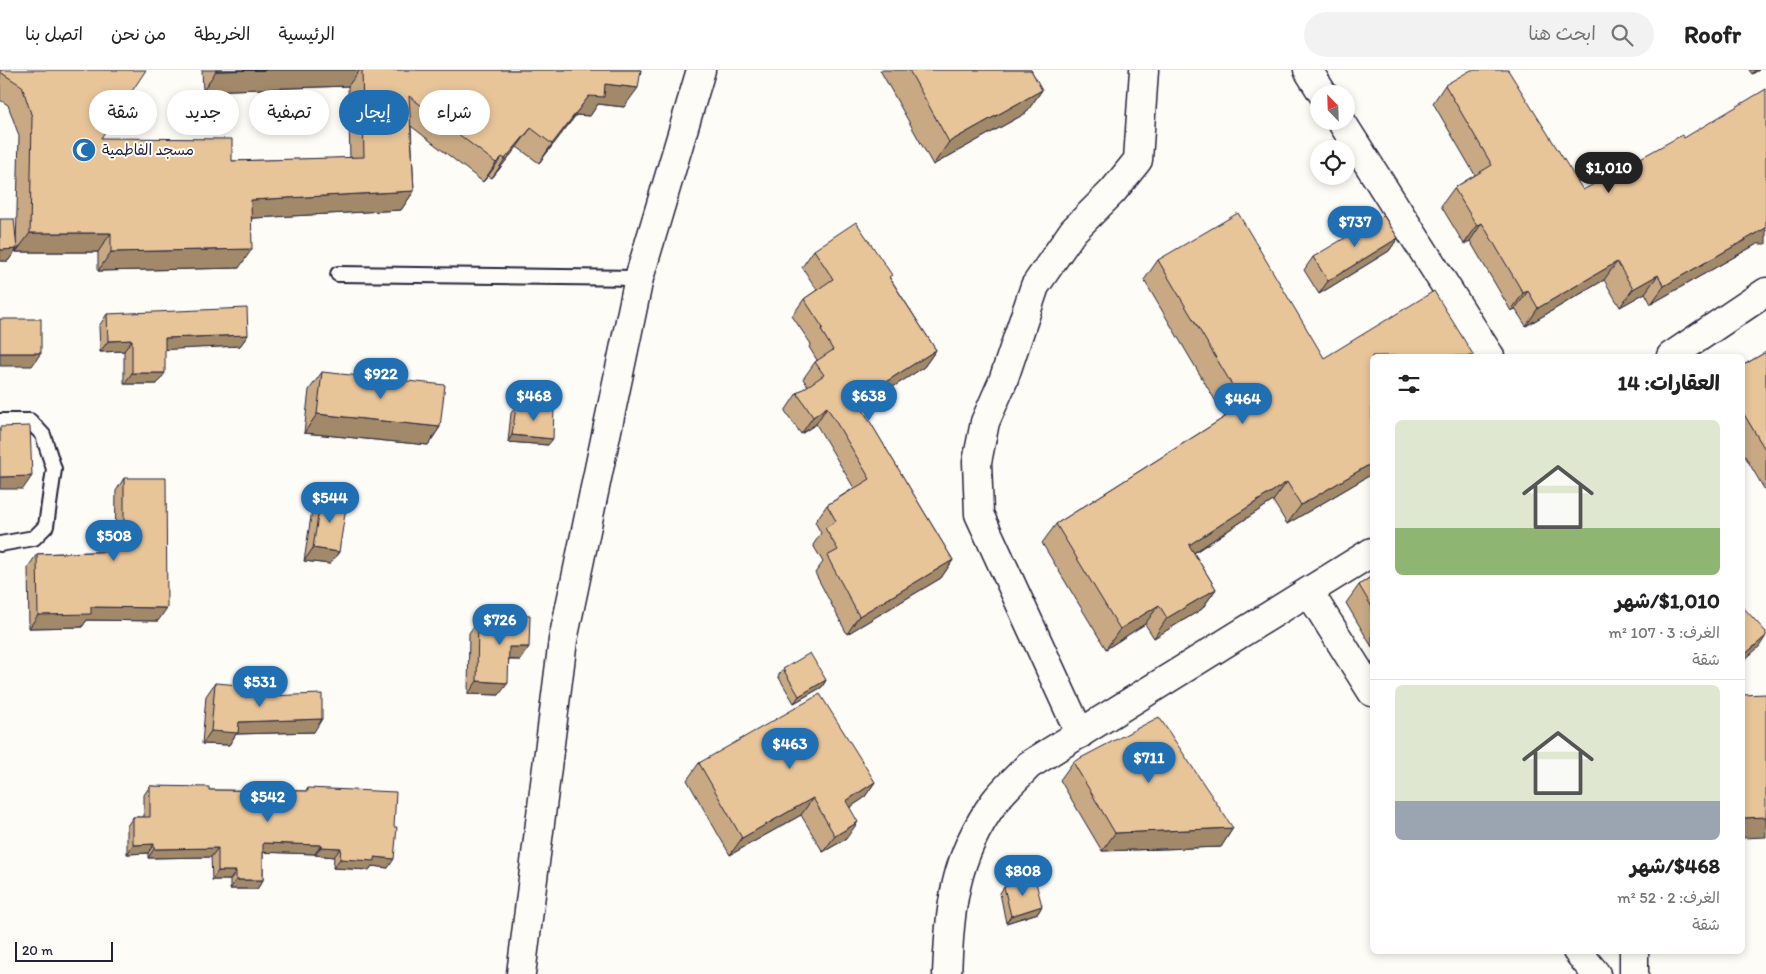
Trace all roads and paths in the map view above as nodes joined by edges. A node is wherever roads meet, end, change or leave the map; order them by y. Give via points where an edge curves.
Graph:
1 (701, 70) edge
2 (1144, 70) edge
3 (1308, 70) edge
4 (1318, 85) edge
5 (1347, 130) edge
6 (338, 274) dead end
7 (639, 278) junction
8 (1766, 292) edge
9 (1489, 354) edge
10 (1674, 354) edge
11 (0, 420) edge
12 (0, 544) edge
13 (1370, 553) edge
14 (1310, 592) junction
15 (1370, 689) edge
16 (1080, 734) junction
17 (1579, 954) edge
18 (1634, 954) edge
19 (521, 974) edge
20 (947, 974) edge
21 (1596, 974) edge
22 (1634, 974) edge

1 - 7 street
2 - 16 street via 1138,160 1073,231 1035,286 1003,381 985,422 977,462 979,514
3 - 4 street
5 - 9 street
6 - 7 lane
7 - 19 street via 563,640
8 - 10 street
11 - 12 lane via 30,421 43,436 54,469 46,526 34,538
13 - 14 street
14 - 15 street
14 - 16 street
16 - 20 street via 1030,765 996,800 970,842 955,884
17 - 21 street
18 - 22 street

